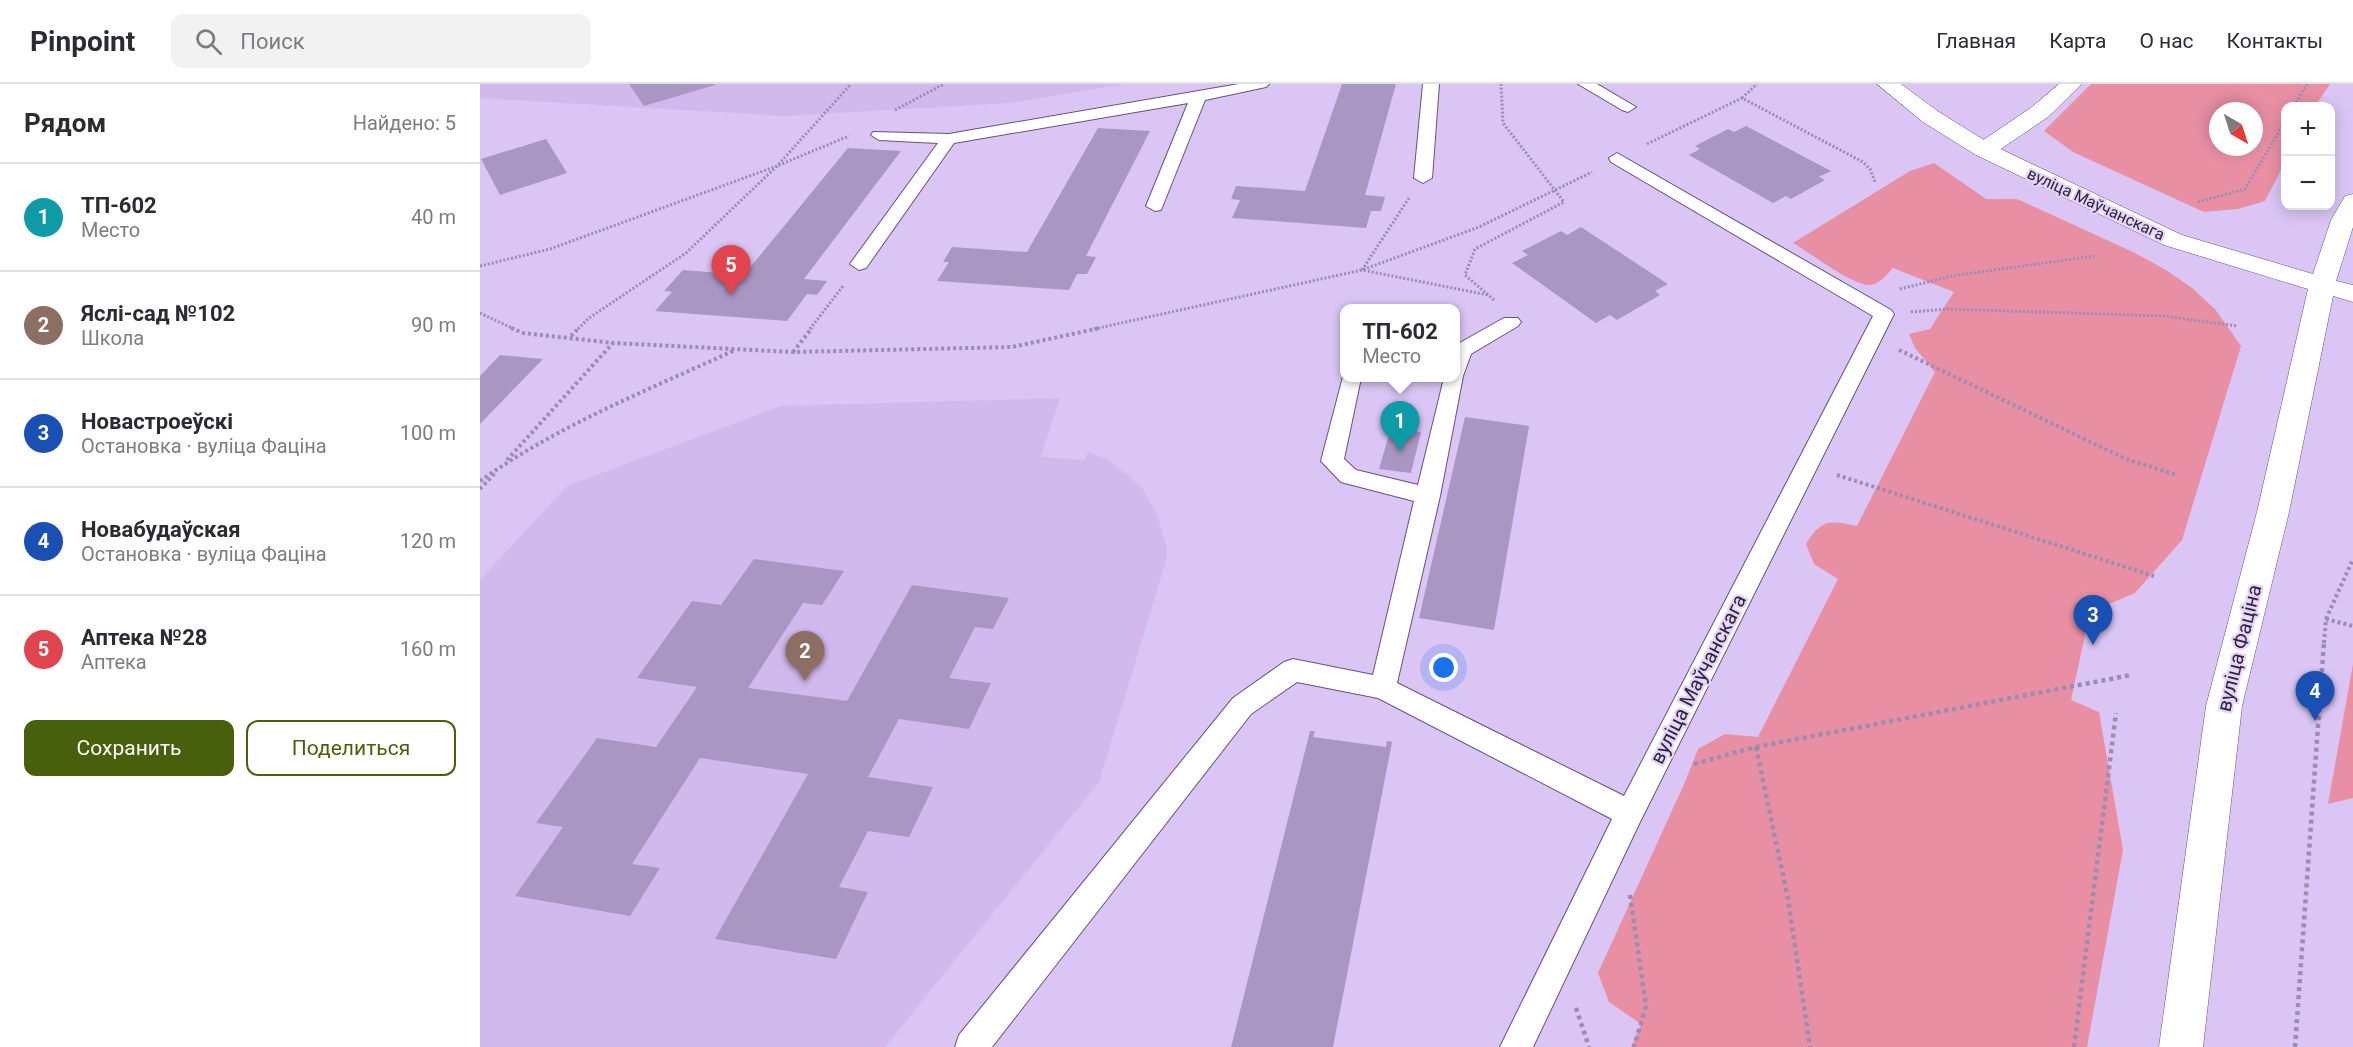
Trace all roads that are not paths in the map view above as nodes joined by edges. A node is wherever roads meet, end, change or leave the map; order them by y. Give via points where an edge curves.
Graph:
1 (1261, 84) edge
2 (1431, 84) edge
3 (1586, 84) edge
4 (1888, 84) edge
5 (2072, 84) edge
6 (1198, 97) junction
7 (1628, 107) dead end
8 (879, 135) dead end
9 (949, 139) junction
10 (1984, 150) junction
11 (1617, 158) road end
12 (1423, 178) road end
13 (2353, 201) edge
14 (1155, 206) dead end
15 (859, 264) road end
16 (2338, 290) edge
17 (1511, 322) road end
18 (1460, 357) edge
19 (1349, 382) edge
20 (1453, 382) edge
21 (1428, 496) junction
22 (1383, 688) junction
23 (1630, 813) junction
24 (971, 1047) edge
25 (1516, 1047) edge
26 (2181, 1047) edge

1 - 6 lane
2 - 12 lane
3 - 7 lane
4 - 10 main road, вуліца Маўчанскага
5 - 10 main road via 2040,112
6 - 9 lane
6 - 14 lane
8 - 9 lane
9 - 15 lane
10 - 16 main road, вуліца Маўчанскага via 2173,240
11 - 23 lane, вуліца Маўчанскага via 1884,314
13 - 16 main road, вуліца Фаціна via 2343,220
16 - 26 main road, вуліца Фаціна via 2311,346 2224,706
17 - 18 lane via 1462,350
19 - 21 lane via 1332,461 1349,476
20 - 21 lane
21 - 22 lane
22 - 23 lane
22 - 24 lane via 1293,670 1242,706
23 - 25 lane, вуліца Маўчанскага

